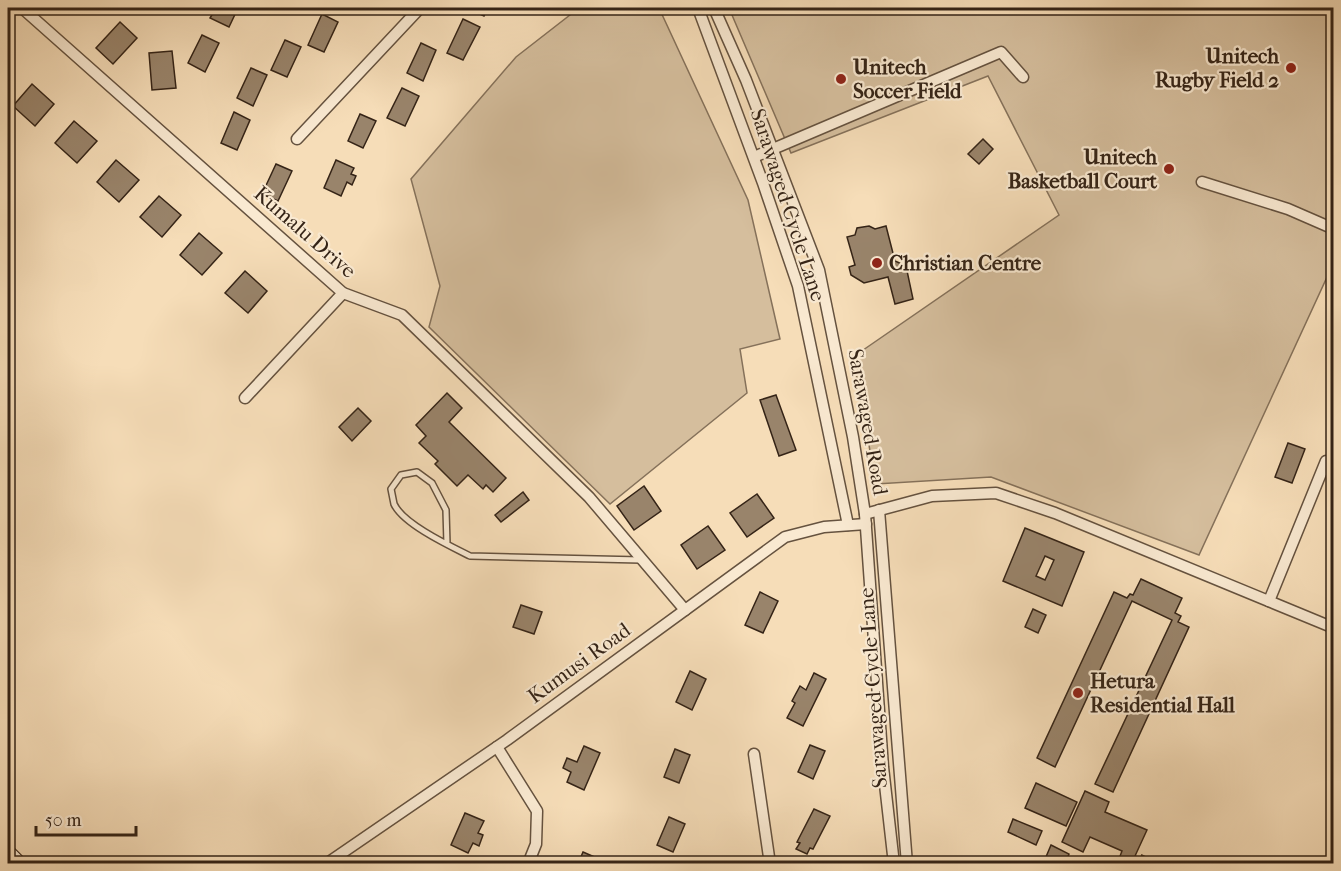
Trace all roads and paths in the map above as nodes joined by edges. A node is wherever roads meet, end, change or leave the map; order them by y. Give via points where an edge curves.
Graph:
1 (22, 8) edge
2 (420, 8) edge
3 (698, 8) edge
4 (714, 8) edge
5 (1023, 77) dead end
6 (297, 139) dead end
7 (754, 157) junction
8 (1202, 182) dead end
9 (1334, 229) edge
10 (343, 293) junction
11 (245, 398) dead end
12 (1326, 461) dead end
13 (879, 510) junction
14 (865, 519) junction
15 (848, 525) junction
16 (447, 544) junction
17 (643, 560) junction
18 (1269, 601) junction
19 (685, 610) junction
20 (1334, 628) edge
21 (497, 747) junction
22 (754, 754) dead end
23 (8, 853) edge
24 (1141, 855) dead end
25 (20, 864) edge
26 (326, 864) edge
27 (528, 864) edge
28 (770, 864) edge
29 (894, 864) edge
30 (907, 864) edge
31 (1161, 864) edge

1 - 10 street, Kumalu Drive
2 - 6 street
3 - 7 street, Sarawaged Cycle Lane
4 - 14 street, Sarawaged Road via 819,270 853,437
5 - 7 street via 1000,52
7 - 15 street, Sarawaged Cycle Lane via 798,286
8 - 9 street via 1288,209
10 - 11 street
10 - 17 street, Kumalu Drive via 402,315 589,497
12 - 18 street
13 - 14 street, Kumusi Road
13 - 18 street, Kumusi Road via 932,496 996,493 1055,513
13 - 30 street, Sarawaged Cycle Lane
14 - 15 street, Kumusi Road
14 - 29 street, Sarawaged Road
15 - 19 street, Kumusi Road via 785,537
16 - 16 lane via 416,527 395,506 391,489 401,475 417,472 432,483 446,510
16 - 17 lane via 470,556
17 - 19 street, Kumalu Drive
18 - 20 street, Kumusi Road
19 - 21 street, Kumusi Road
21 - 26 street, Kumusi Road
21 - 27 street via 537,811 536,844
22 - 28 street
23 - 25 main road
24 - 31 path

